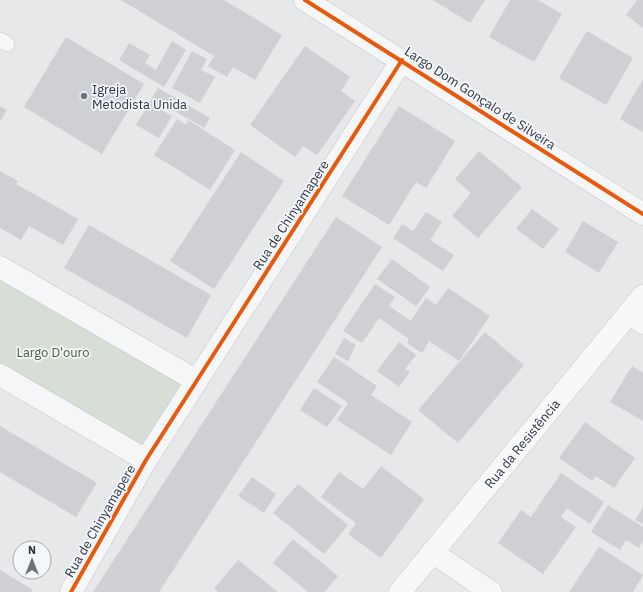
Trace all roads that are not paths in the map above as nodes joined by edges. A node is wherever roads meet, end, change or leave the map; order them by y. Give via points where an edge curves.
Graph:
1 (305, 0) edge
2 (402, 60) junction
3 (643, 214) edge
4 (0, 267) edge
5 (643, 296) edge
6 (636, 318) edge
7 (0, 375) edge
8 (197, 381) junction
9 (146, 460) junction
10 (432, 552) junction
11 (71, 592) edge
12 (400, 592) edge
13 (491, 592) edge

1 - 2 street, Largo Dom Gonçalo de Silveira
2 - 3 street, Largo Dom Gonçalo de Silveira
2 - 8 street, Rua de Chinyamapere
4 - 8 street
5 - 6 street, Rua da Resistência
6 - 10 street, Rua da Resistência
7 - 9 street
8 - 9 street, Rua de Chinyamapere
9 - 11 street, Rua de Chinyamapere
10 - 12 street, Rua da Resistência
10 - 13 street

